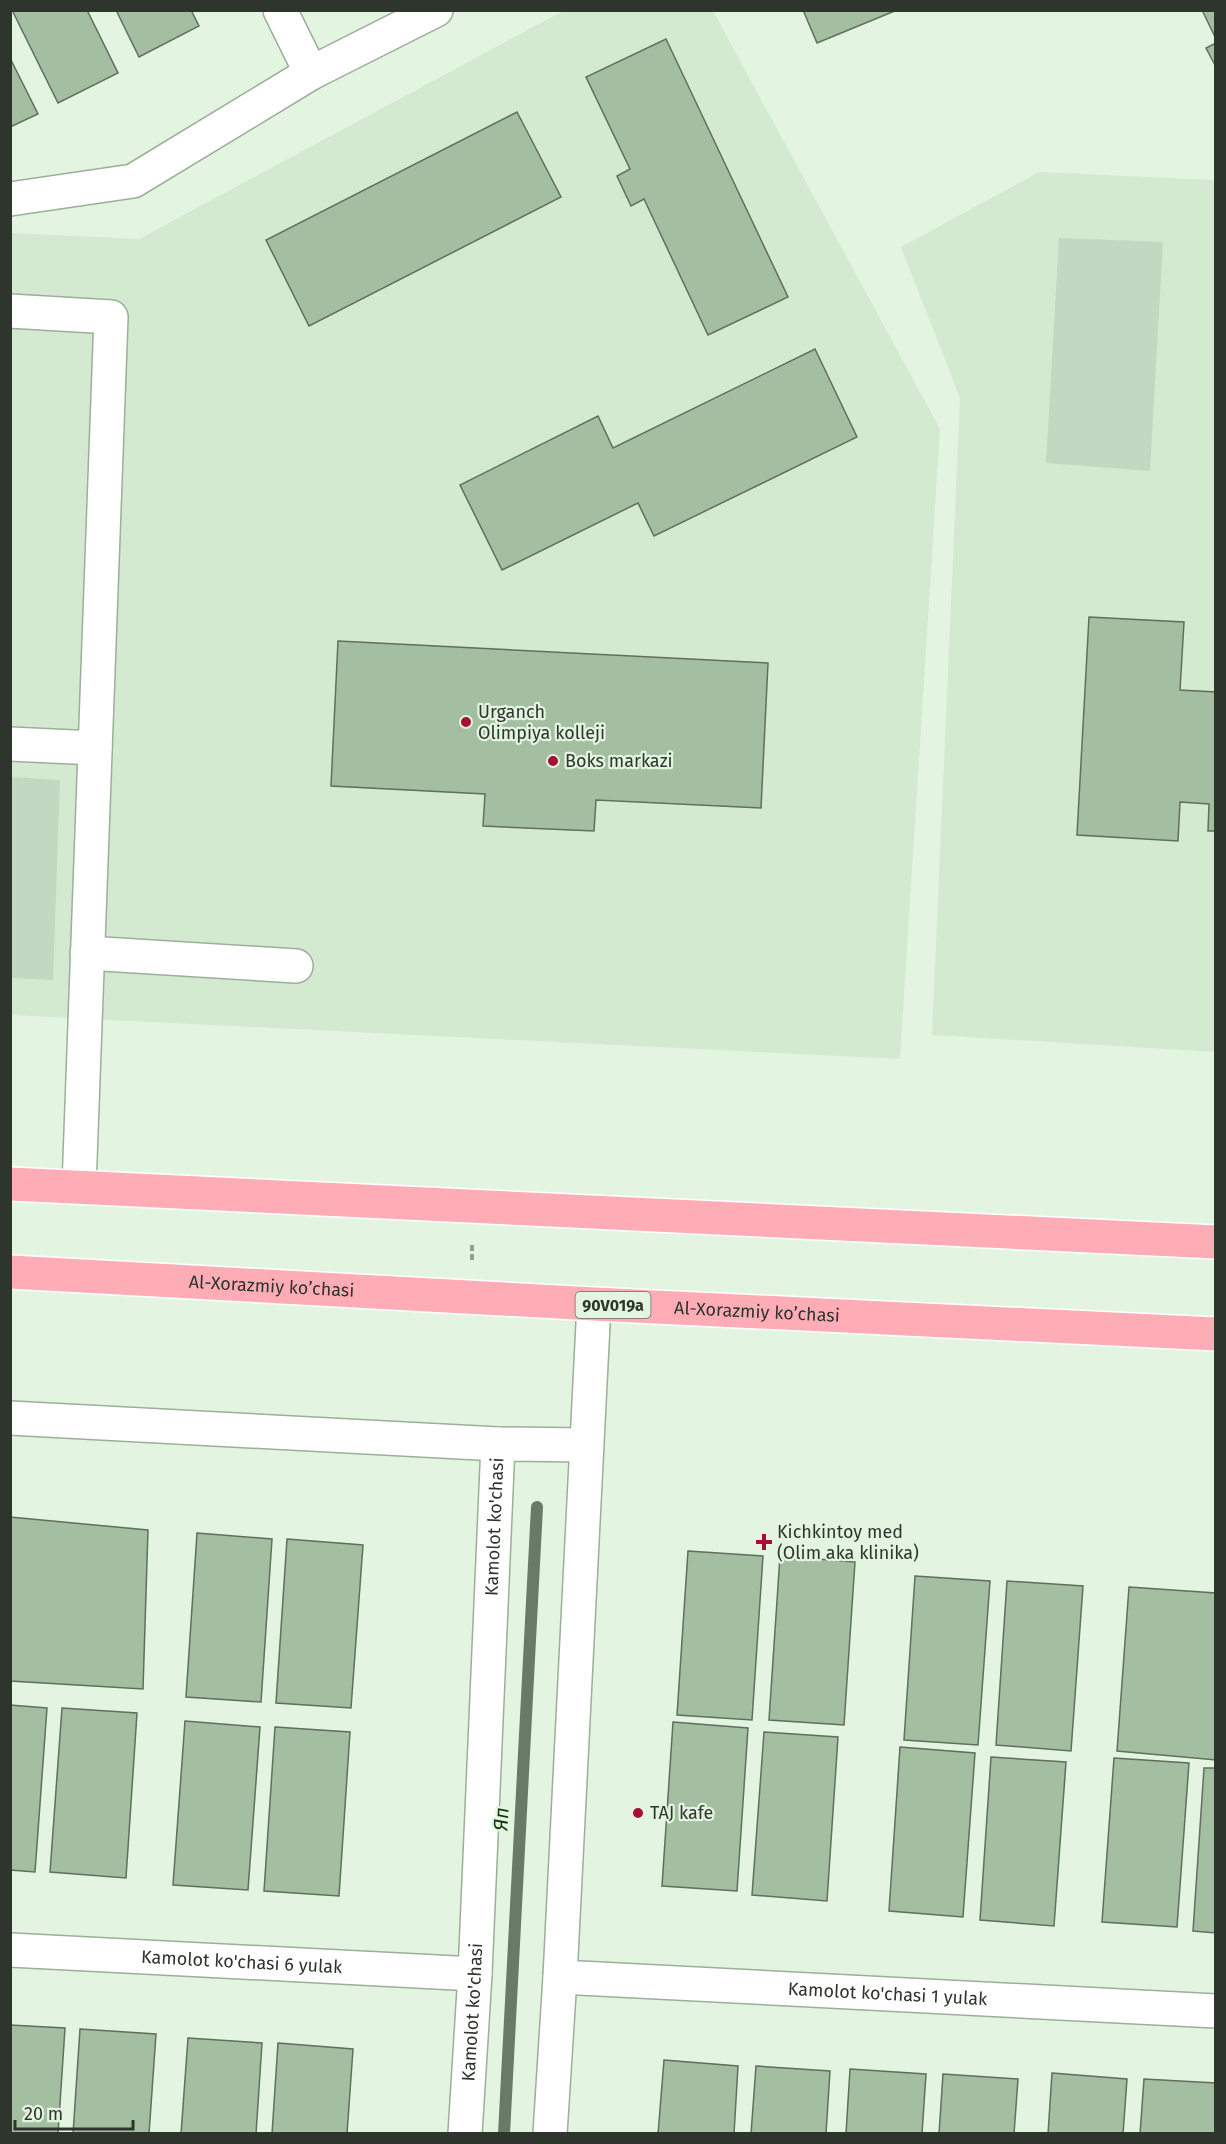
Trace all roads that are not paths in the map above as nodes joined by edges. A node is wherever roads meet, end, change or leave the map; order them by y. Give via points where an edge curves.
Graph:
1 (280, 10) edge
2 (436, 10) edge
3 (311, 73) junction
4 (10, 199) edge
5 (10, 311) edge
6 (10, 744) edge
7 (95, 748) junction
8 (87, 953) junction
9 (296, 966) dead end
10 (10, 1184) edge
11 (79, 1187) junction
12 (1215, 1242) edge
13 (10, 1272) edge
14 (594, 1304) junction
15 (1215, 1334) edge
16 (10, 1418) edge
17 (498, 1444) junction
18 (586, 1445) junction
19 (10, 1950) edge
20 (475, 1974) junction
21 (560, 1977) junction
22 (1215, 2011) edge
23 (465, 2133) edge
24 (550, 2133) edge

1 - 3 street
2 - 3 street
3 - 4 street via 133,181
5 - 7 street via 111,317
6 - 7 street
7 - 8 street
8 - 9 street
8 - 11 street
10 - 11 main road
11 - 12 main road
13 - 14 main road, Al-Xorazmiy ko’chasi / 90V019a
14 - 15 main road, Al-Xorazmiy ko’chasi / 90V019a
14 - 18 street
16 - 17 street
17 - 18 street, Kamolot ko'chasi
17 - 20 street, Kamolot ko'chasi
18 - 21 street
19 - 20 street, Kamolot ko'chasi 6 yulak
20 - 23 street, Kamolot ko'chasi
21 - 22 street, Kamolot ko'chasi 1 yulak
21 - 24 street

